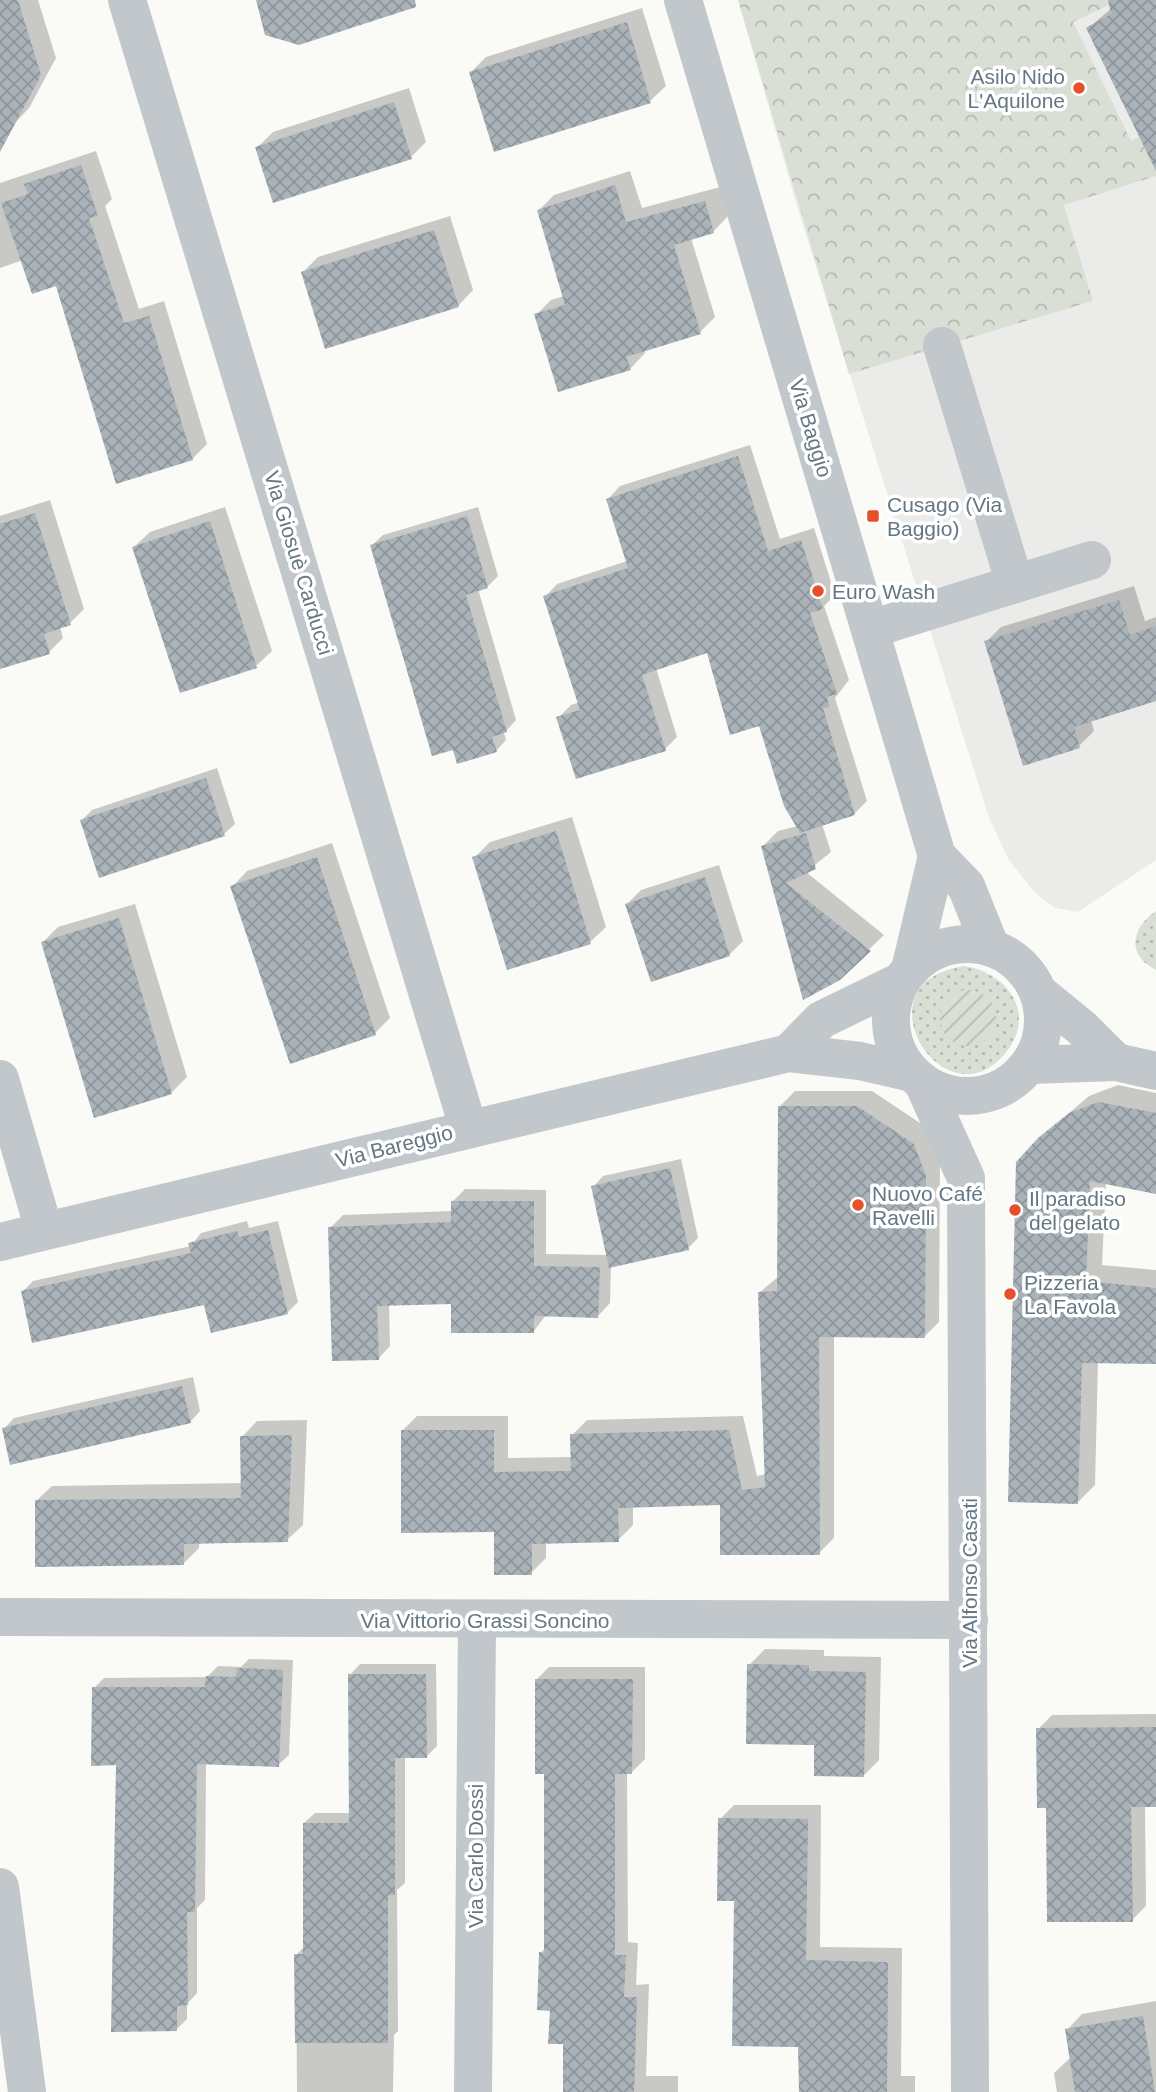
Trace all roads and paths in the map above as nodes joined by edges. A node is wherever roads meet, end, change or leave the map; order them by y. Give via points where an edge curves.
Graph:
1 (127, 0) edge
2 (683, 0) edge
3 (942, 346) dead end
4 (1092, 560) dead end
5 (1015, 584) junction
6 (871, 629) junction
7 (937, 856) junction
8 (991, 948) junction
9 (905, 975) junction
10 (1039, 993) junction
11 (789, 1053) junction
12 (1116, 1062) junction
13 (1029, 1065) junction
14 (1156, 1071) edge
15 (917, 1078) junction
16 (0, 1079) edge
17 (468, 1127) junction
18 (44, 1230) junction
19 (0, 1242) edge
20 (0, 1618) edge
21 (477, 1620) junction
22 (970, 1620) junction
23 (0, 1887) edge
24 (27, 2092) edge
25 (473, 2092) edge
26 (970, 2092) edge

1 - 17 street, Via Giosuè Carducci
2 - 6 street, Via Baggio
3 - 5 street
4 - 5 street
5 - 6 street
6 - 7 street, Via Baggio
7 - 8 street, Via Baggio via 966,886
7 - 9 street, Via Baggio
8 - 9 street via 969,943 947,946 923,957
8 - 10 street via 1021,966
9 - 11 street via 821,1020
9 - 15 street via 893,1000 891,1027 897,1053
10 - 12 street
10 - 13 street via 1044,1027
11 - 15 street, Via Bareggio via 860,1061
11 - 17 street, Via Bareggio
12 - 13 street
12 - 14 street
13 - 15 street via 1011,1083 974,1097 947,1095
15 - 22 street, Via Alfonso Casati via 965,1178
16 - 18 street
17 - 18 street, Via Bareggio
18 - 19 street, Via Bareggio
20 - 21 street, Via Vittorio Grassi Soncino
21 - 22 street, Via Vittorio Grassi Soncino
21 - 25 street, Via Carlo Dossi
22 - 26 street, Via Alfonso Casati
23 - 24 street

